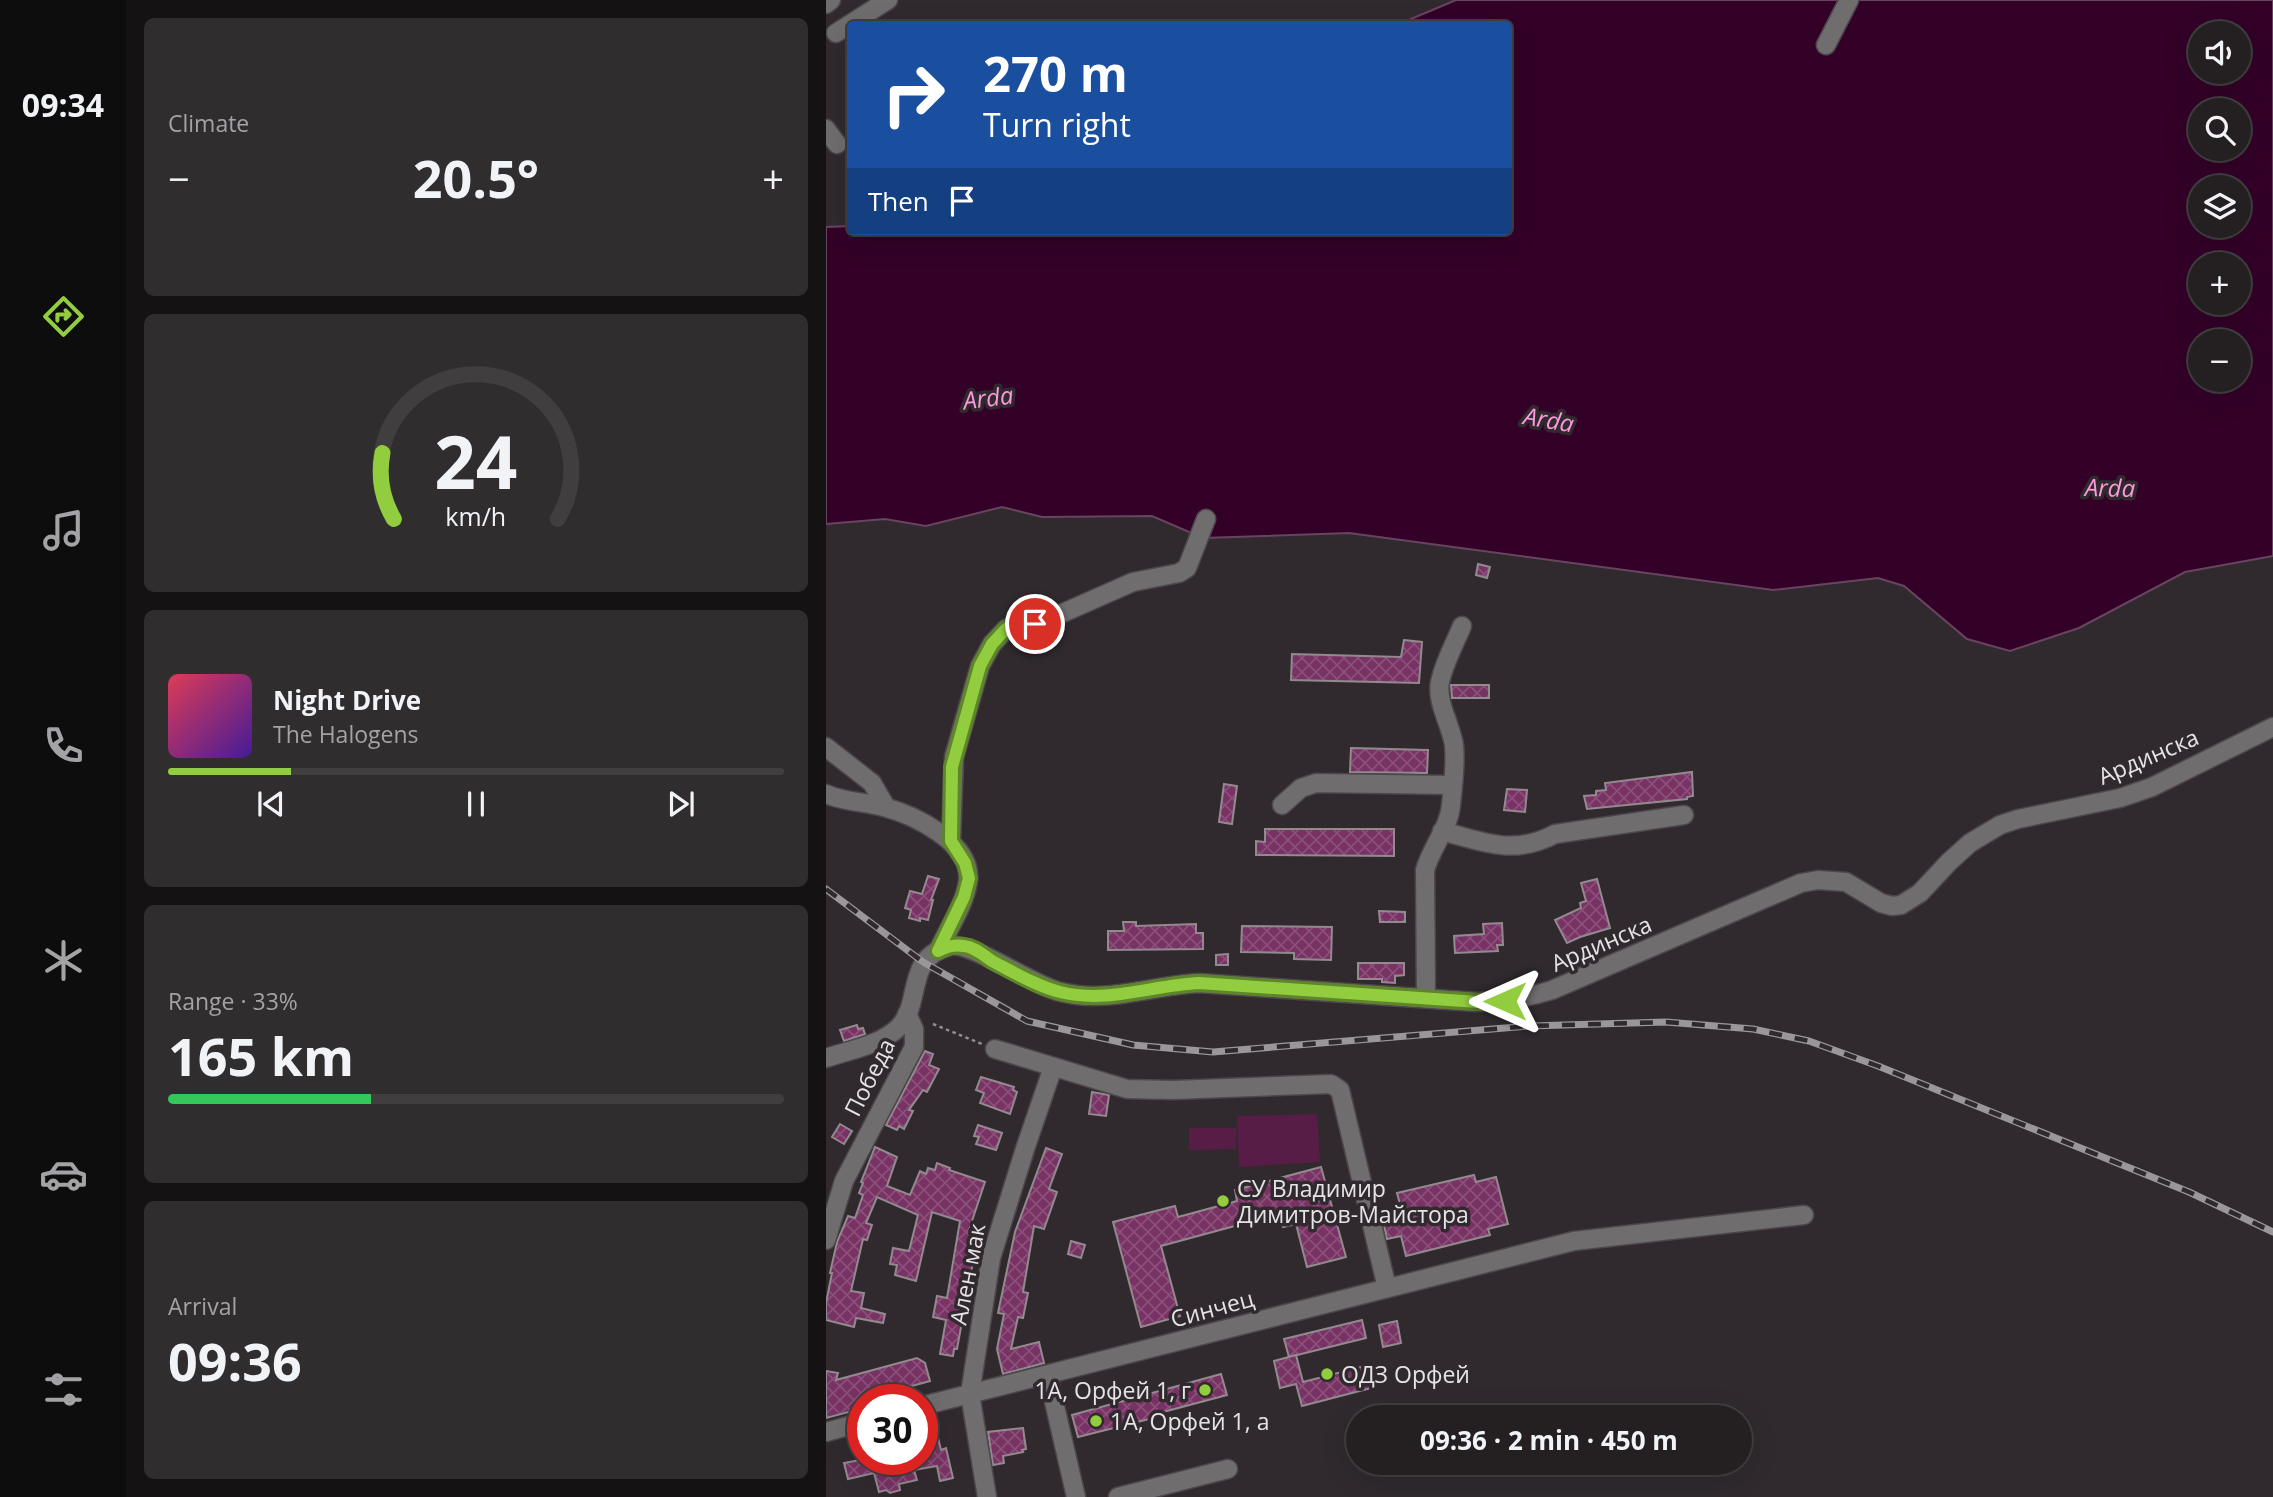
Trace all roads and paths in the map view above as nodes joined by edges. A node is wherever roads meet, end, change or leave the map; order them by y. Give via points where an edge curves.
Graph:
1 (831, 0) edge
2 (888, 0) edge
3 (1849, 0) edge
4 (826, 4) edge
5 (855, 21) edge
6 (847, 26) edge
7 (836, 33) dead end
8 (1826, 45) dead end
9 (826, 129) edge
10 (837, 144) dead end
11 (1206, 519) dead end
12 (1462, 626) dead end
13 (2273, 727) edge
14 (826, 747) edge
15 (1452, 785) junction
16 (826, 794) edge
17 (1282, 805) dead end
18 (886, 807) junction
19 (1684, 815) dead end
20 (1442, 831) junction
21 (951, 841) junction
22 (938, 951) junction
23 (1426, 998) junction
24 (906, 1014) junction
25 (933, 1024) dead end
26 (995, 1049) joint
27 (826, 1058) edge
28 (1053, 1067) junction
29 (1804, 1215) dead end
30 (826, 1240) edge
31 (1387, 1288) junction
32 (1048, 1376) junction
33 (970, 1394) junction
34 (938, 1402) edge
35 (847, 1426) edge
36 (826, 1432) edge
37 (1228, 1469) dead end
38 (987, 1497) edge
39 (1076, 1497) edge
40 (1118, 1497) edge

1 - 4 street
2 - 5 street
3 - 8 street
6 - 7 street
9 - 10 street
11 - 21 street via 1187,568 1179,573 1133,582 1035,624 1006,629 992,644 980,666 954,757
12 - 15 street via 1439,684 1454,748
13 - 23 street, Ардинска via 2152,787 2000,825 1970,843 1902,905 1881,903 1846,883 1801,883 1552,990 1505,1001
14 - 18 street via 872,783
15 - 17 street via 1315,783 1301,788
15 - 20 street via 1451,808
16 - 18 street
18 - 21 street
19 - 20 street via 1555,834 1540,842 1507,847
20 - 23 street via 1425,870
21 - 22 street via 969,878
22 - 23 street, Ардинска via 951,945 975,949 1041,985 1095,997 1199,983
22 - 24 street via 923,962
24 - 27 street via 898,1027 879,1041
24 - 30 street, Победа via 914,1029 914,1047 844,1181
25 - 26 path
26 - 28 street
28 - 31 street via 1127,1089 1331,1084 1340,1090
28 - 33 street, Ален мак via 991,1258
29 - 31 street, Синчец via 1574,1241
31 - 32 street, Синчец
32 - 33 street, Синчец
32 - 39 street
33 - 34 street, Синчец
33 - 38 street, Ален мак
35 - 36 street
37 - 40 street

